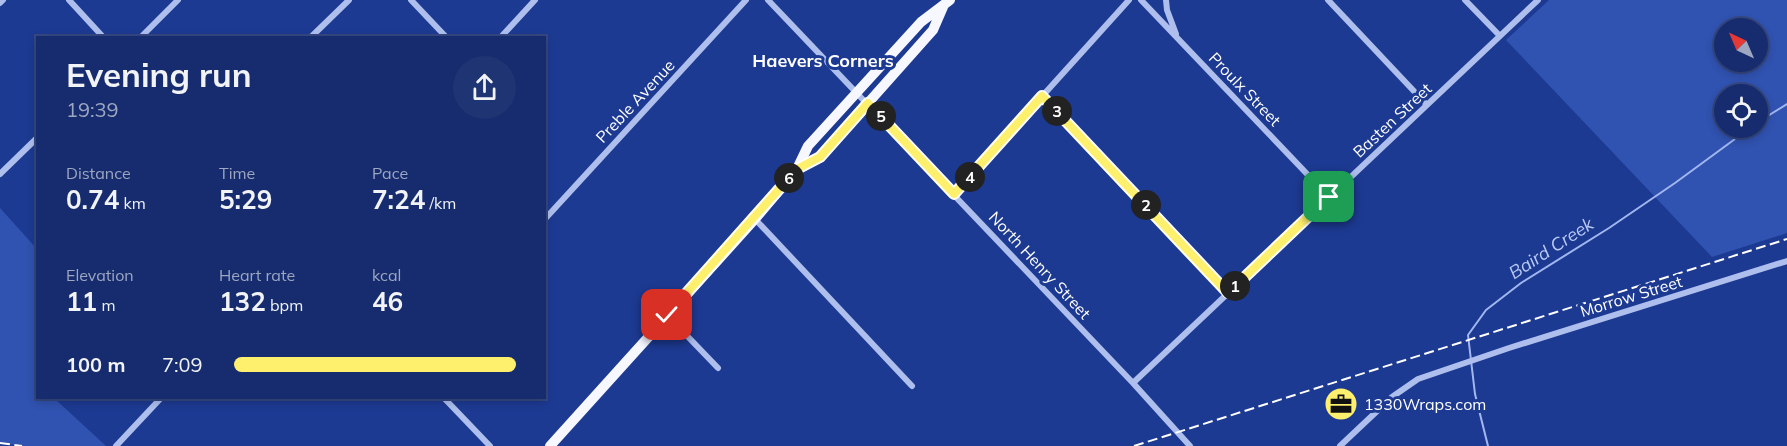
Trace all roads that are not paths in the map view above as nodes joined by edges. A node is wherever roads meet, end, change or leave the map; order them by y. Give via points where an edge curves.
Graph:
1 (69, 0) edge
2 (178, 0) edge
3 (349, 0) edge
4 (411, 0) edge
5 (535, 0) edge
6 (746, 0) edge
7 (768, 0) edge
8 (1129, 0) edge
9 (1141, 0) edge
10 (1166, 0) edge
11 (1328, 0) edge
12 (1465, 0) edge
13 (1538, 0) edge
14 (947, 4) edge
15 (102, 36) edge
16 (142, 36) edge
17 (312, 36) edge
18 (445, 36) edge
19 (502, 36) edge
20 (1500, 36) junction
21 (1181, 42) junction
22 (858, 92) junction
23 (1042, 96) junction
24 (868, 103) junction
25 (1427, 105) junction
26 (36, 139) edge
27 (797, 169) junction
28 (0, 174) edge
29 (954, 194) junction
30 (1329, 197) junction
31 (546, 218) edge
32 (755, 219) junction
33 (1787, 261) edge
34 (1228, 293) junction
35 (667, 315) junction
36 (718, 368) dead end
37 (1133, 383) junction
38 (912, 386) dead end
39 (161, 399) edge
40 (445, 399) edge
41 (116, 446) edge
42 (490, 446) edge
43 (550, 446) edge
44 (1190, 446) edge
45 (1340, 446) edge

1 - 15 street
2 - 16 street
3 - 17 street
4 - 18 street
5 - 19 street
6 - 31 street, Preble Avenue
7 - 22 street, North Henry Street
8 - 23 street
9 - 21 street, Proulx Street
10 - 21 street via 1170,22
11 - 25 street
12 - 20 street
13 - 20 street, Basten Street
14 - 22 main road via 921,22
14 - 24 main road via 933,30
20 - 25 street, Basten Street
21 - 30 street, Proulx Street
22 - 24 street, North Henry Street
22 - 27 main road via 808,146
23 - 29 street
23 - 34 street
24 - 27 main road via 820,157
24 - 29 street, North Henry Street
25 - 30 street, Basten Street
26 - 28 street
27 - 32 main road
29 - 37 street, North Henry Street
30 - 34 street, Basten Street
32 - 35 main road
32 - 38 street
33 - 45 street, Morrow Street via 1418,379
34 - 37 street, Basten Street
35 - 36 street
35 - 43 main road
37 - 44 street, North Henry Street
39 - 41 street
40 - 42 street

